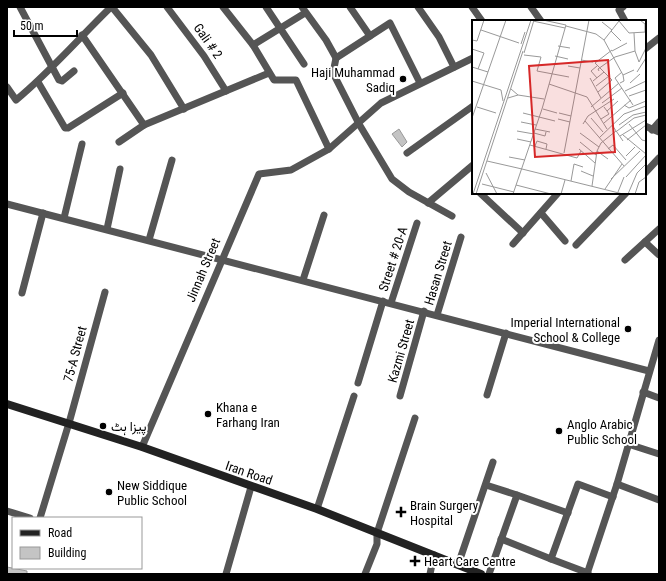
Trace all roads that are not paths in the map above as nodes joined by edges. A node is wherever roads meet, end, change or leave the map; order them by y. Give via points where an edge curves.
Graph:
1 (20, 7) edge
2 (111, 7) edge
3 (167, 7) edge
4 (224, 7) edge
5 (266, 7) edge
6 (350, 7) edge
7 (418, 7) edge
8 (531, 7) edge
9 (473, 8) edge
10 (619, 8) edge
11 (303, 10) edge
12 (481, 20) edge
13 (540, 20) edge
14 (625, 20) edge
15 (280, 28) junction
16 (82, 34) junction
17 (370, 36) junction
18 (659, 38) edge
19 (252, 46) junction
20 (646, 48) edge
21 (336, 58) junction
22 (472, 58) edge
23 (304, 64) dead end
24 (52, 65) junction
25 (454, 67) junction
26 (74, 71) dead end
27 (269, 73) junction
28 (38, 82) junction
29 (420, 83) junction
30 (7, 87) edge
31 (226, 91) junction
32 (123, 93) junction
33 (472, 107) edge
34 (184, 109) junction
35 (659, 122) edge
36 (358, 124) junction
37 (144, 125) junction
38 (646, 126) edge
39 (656, 131) edge
40 (119, 142) dead end
41 (82, 144) dead end
42 (330, 149) junction
43 (407, 153) dead end
44 (659, 158) edge
45 (172, 160) dead end
46 (472, 166) edge
47 (120, 169) dead end
48 (646, 172) edge
49 (481, 194) edge
50 (557, 194) edge
51 (625, 194) edge
52 (428, 203) junction
53 (7, 204) edge
54 (43, 213) junction
55 (541, 213) junction
56 (324, 215) dead end
57 (452, 216) dead end
58 (64, 218) junction
59 (417, 223) dead end
60 (106, 229) junction
61 (659, 229) edge
62 (523, 233) junction
63 (461, 237) dead end
64 (149, 240) junction
65 (565, 241) dead end
66 (644, 242) junction
67 (513, 244) dead end
68 (576, 245) dead end
69 (659, 255) edge
70 (221, 259) junction
71 (625, 260) dead end
72 (303, 280) junction
73 (105, 292) dead end
74 (22, 293) dead end
75 (383, 301) junction
76 (391, 303) junction
77 (424, 311) junction
78 (437, 315) junction
79 (506, 333) junction
80 (659, 340) edge
81 (649, 371) junction
82 (358, 383) dead end
83 (643, 392) junction
84 (487, 395) dead end
85 (354, 396) dead end
86 (400, 396) dead end
87 (659, 398) edge
88 (7, 404) edge
89 (415, 418) dead end
90 (68, 423) junction
91 (628, 444) junction
92 (142, 447) junction
93 (659, 454) edge
94 (493, 462) dead end
95 (617, 484) junction
96 (486, 485) junction
97 (251, 486) junction
98 (517, 495) junction
99 (612, 497) junction
100 (659, 500) edge
101 (317, 509) junction
102 (7, 511) edge
103 (568, 513) junction
104 (27, 517) edge
105 (40, 517) edge
106 (377, 533) junction
107 (501, 539) junction
108 (434, 555) junction
109 (552, 559) junction
110 (458, 564) junction
111 (226, 574) edge
112 (365, 574) edge
113 (430, 574) edge
114 (481, 574) edge
115 (489, 574) edge
116 (588, 574) edge

1 - 24 street
2 - 16 street
2 - 34 street via 151,55
3 - 31 street, Gali # 2 via 204,56
4 - 19 street
5 - 15 street
6 - 17 street
7 - 25 street via 439,37
8 - 13 street
9 - 12 street
10 - 14 street
11 - 15 street
11 - 21 street
15 - 19 street
15 - 23 street
16 - 24 street
16 - 32 street
17 - 21 street
17 - 29 street via 390,23
18 - 20 street
19 - 27 street
21 - 36 street via 333,73
22 - 25 street
24 - 26 street via 59,80 62,81
24 - 28 street
25 - 29 street
27 - 31 street
27 - 42 street via 274,80 296,80
28 - 30 street via 16,100
28 - 32 street via 65,128
29 - 36 street via 381,103
31 - 34 street
32 - 37 street
33 - 43 street
34 - 37 street
35 - 39 street
36 - 42 street
36 - 52 street via 392,179
37 - 40 street
38 - 39 street
41 - 58 street
42 - 70 street, Jinnah Street via 291,170 259,174
44 - 48 street
45 - 64 street
46 - 52 street
47 - 60 street
49 - 62 street
50 - 55 street
51 - 68 street
52 - 57 street
53 - 54 street
54 - 58 street
54 - 74 street
55 - 62 street
55 - 65 street
56 - 72 street
58 - 60 street
59 - 76 street, Street # 20-A
60 - 64 street
61 - 66 street
62 - 67 street
63 - 78 street, Hasan Street
64 - 70 street
66 - 69 street
66 - 71 street
70 - 72 street
70 - 92 street, Jinnah Street
72 - 75 street
73 - 90 street, 75-A Street
75 - 76 street
75 - 82 street
76 - 77 street
77 - 78 street
77 - 86 street, Kazmi Street
78 - 79 street
79 - 81 street
79 - 84 street
80 - 81 street
81 - 83 street
83 - 87 street
83 - 91 street
85 - 101 street
88 - 90 main road, Iran Road
89 - 106 street
90 - 92 main road, Iran Road
90 - 105 street, 75-A Street
91 - 93 street
91 - 95 street
92 - 97 main road, Iran Road
94 - 96 street
95 - 99 street
95 - 100 street
96 - 98 street
96 - 110 street
97 - 101 main road, Iran Road
97 - 111 street
98 - 103 street
98 - 107 street
99 - 103 street via 578,484
99 - 116 street
101 - 106 main road, Iran Road
102 - 104 street
103 - 109 street
106 - 108 main road, Iran Road
106 - 112 street via 377,544
107 - 109 street
107 - 115 street
108 - 110 main road, Iran Road
108 - 113 street
109 - 116 street
110 - 114 main road, Iran Road

